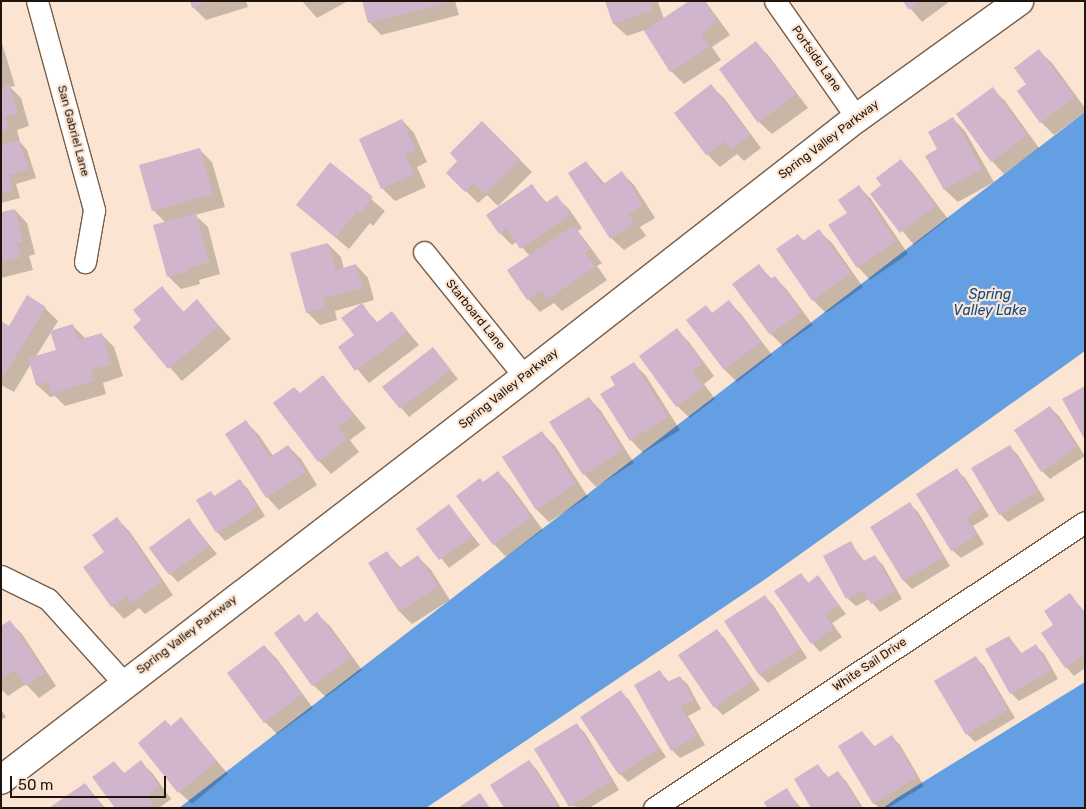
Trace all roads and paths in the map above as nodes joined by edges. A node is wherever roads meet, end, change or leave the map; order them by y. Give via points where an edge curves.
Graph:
1 (37, 1) edge
2 (775, 1) edge
3 (1019, 1) edge
4 (857, 118) junction
5 (424, 252) dead end
6 (85, 262) dead end
7 (525, 377) junction
8 (1085, 522) edge
9 (1, 576) edge
10 (124, 683) junction
11 (1, 780) edge
12 (654, 808) edge

1 - 6 street, San Gabriel Lane via 94,210
2 - 4 street, Portside Lane
3 - 4 street, Spring Valley Parkway
4 - 7 street, Spring Valley Parkway
5 - 7 street, Starboard Lane
7 - 10 street, Spring Valley Parkway
8 - 12 street, White Sail Drive
9 - 10 street via 48,599
10 - 11 street, Spring Valley Parkway

